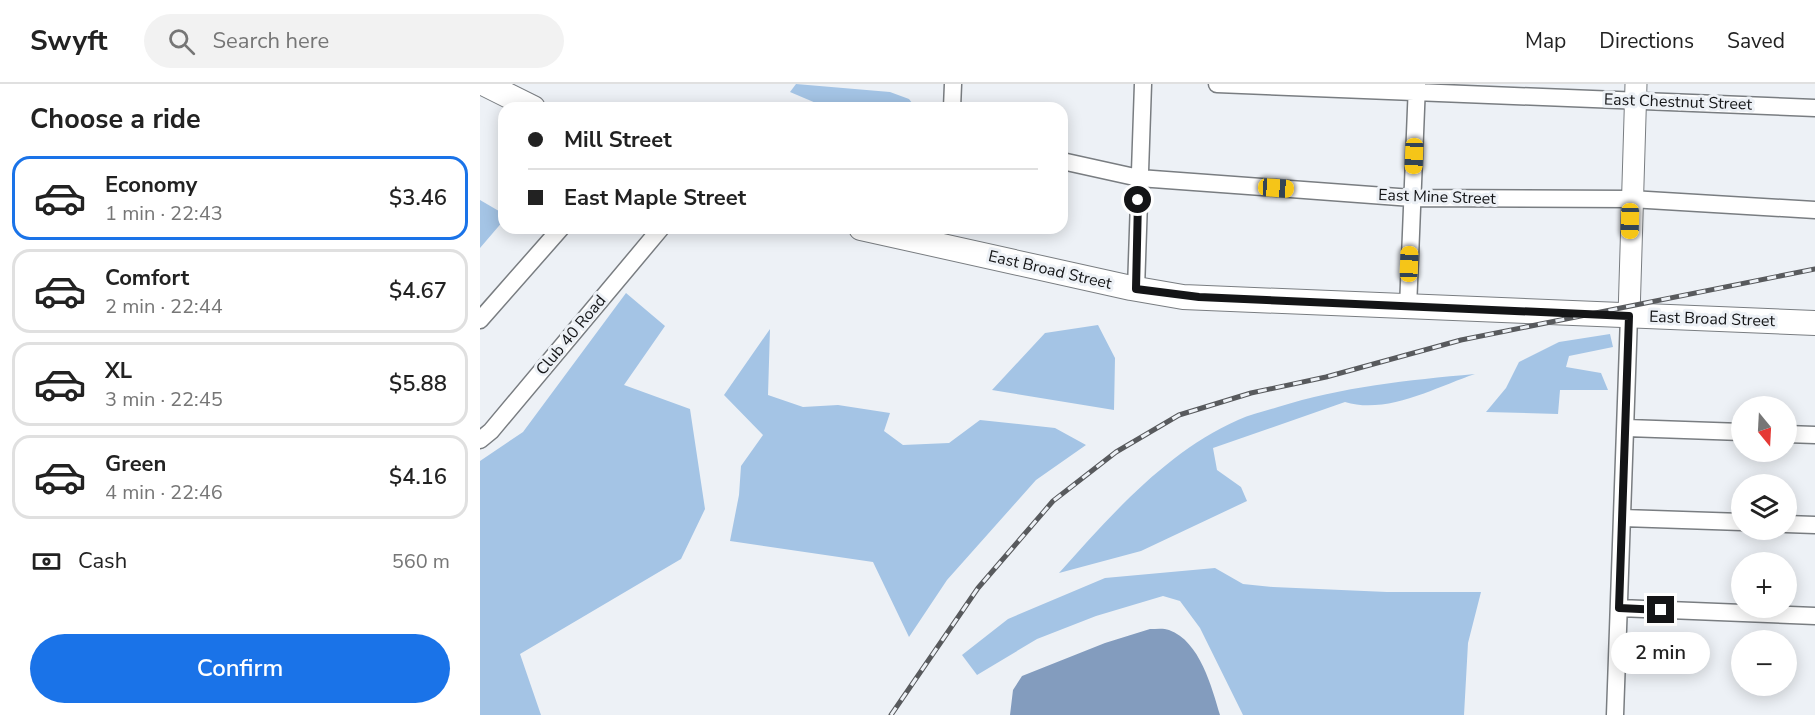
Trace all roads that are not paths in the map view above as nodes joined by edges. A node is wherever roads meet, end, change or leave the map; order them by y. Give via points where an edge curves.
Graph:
1 (485, 84) edge
2 (953, 84) edge
3 (1143, 84) edge
4 (1217, 84) edge
5 (1417, 88) edge
6 (1635, 92) edge
7 (520, 102) edge
8 (952, 102) edge
9 (1815, 108) edge
10 (1068, 162) edge
11 (1139, 178) junction
12 (1412, 198) junction
13 (1630, 199) junction
14 (1815, 210) edge
15 (556, 234) edge
16 (656, 234) edge
17 (888, 234) edge
18 (1136, 289) junction
19 (1408, 308) junction
20 (1629, 316) junction
21 (480, 320) edge
22 (1815, 323) edge
23 (1627, 428) junction
24 (1731, 432) edge
25 (1797, 434) edge
26 (1815, 435) edge
27 (480, 440) edge
28 (1623, 518) junction
29 (1731, 522) edge
30 (1797, 524) edge
31 (1815, 525) edge
32 (1619, 608) junction
33 (1815, 616) edge
34 (1615, 715) edge

1 - 7 highway
2 - 8 street
3 - 11 street
4 - 5 street, East Chestnut Street
5 - 6 street, East Chestnut Street
5 - 12 street
6 - 9 street, East Chestnut Street
6 - 13 main road
10 - 11 street, East Mine Street
11 - 12 street, East Mine Street
11 - 18 street
12 - 13 street, East Mine Street
12 - 19 street
13 - 14 street, East Mine Street
13 - 20 main road
15 - 21 street
16 - 27 street, Club 40 Road
17 - 18 highway, East Broad Street
18 - 19 highway, East Broad Street via 1183,297
19 - 20 highway, East Broad Street
20 - 22 highway, East Broad Street
20 - 23 street
23 - 24 street
23 - 28 street
25 - 26 street
28 - 29 street
28 - 32 street
30 - 31 street
32 - 33 street
32 - 34 street

